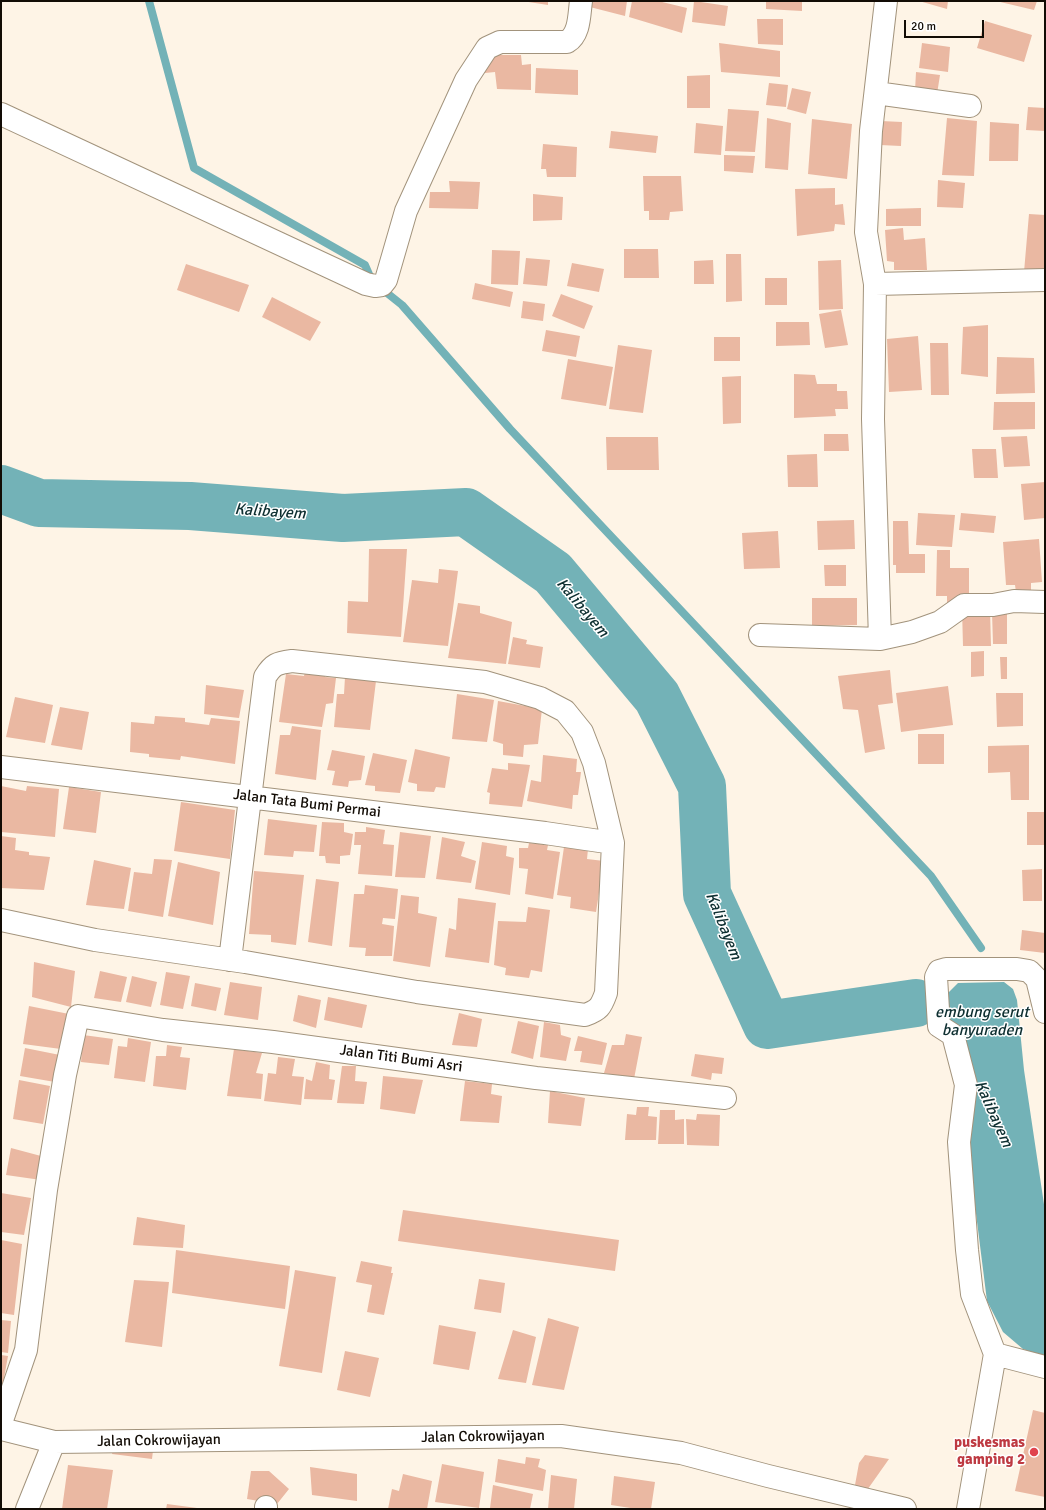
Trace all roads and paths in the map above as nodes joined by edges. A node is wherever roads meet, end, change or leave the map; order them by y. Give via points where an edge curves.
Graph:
1 (581, 1) edge
2 (886, 1) edge
3 (876, 93) junction
4 (970, 106) dead end
5 (1, 114) edge
6 (1045, 280) edge
7 (875, 284) junction
8 (1045, 602) edge
9 (760, 636) dead end
10 (880, 639) junction
11 (1, 767) edge
12 (251, 797) junction
13 (614, 843) junction
14 (1, 920) edge
15 (230, 960) junction
16 (1045, 1012) edge
17 (725, 1098) dead end
18 (995, 1354) junction
19 (1045, 1367) edge
20 (1, 1423) edge
21 (1, 1430) edge
22 (54, 1442) junction
23 (27, 1509) edge
24 (904, 1509) edge
25 (968, 1509) edge

1 - 5 street via 574,38 567,42 500,42 487,48 466,80 406,211 386,280 378,286 359,281
2 - 3 street
3 - 4 street
3 - 7 street via 871,131 866,232
6 - 7 street
7 - 10 street via 873,419
8 - 10 street via 1014,601 993,605 964,605 940,622
9 - 10 street
11 - 12 street, Jalan Tata Bumi Permai
12 - 13 street, Jalan Tata Bumi Permai
12 - 13 street via 265,677 270,668 278,662 292,661 485,682 540,698 565,711 582,732 594,762
12 - 15 street
13 - 15 street via 606,993 603,1003 596,1011 585,1015 417,992
14 - 15 street via 95,940
16 - 18 street via 1037,979 1029,971 946,969 939,971 936,977 939,1026 953,1035 966,1085 959,1142 972,1294
17 - 20 street, Jalan Titi Bumi Asri via 536,1078 296,1045 163,1030 78,1016 65,1075 46,1190 26,1350
18 - 19 street
18 - 25 street
21 - 22 street, Jalan Cokrowijayan
22 - 23 street
22 - 24 street, Jalan Cokrowijayan via 562,1436 681,1453

